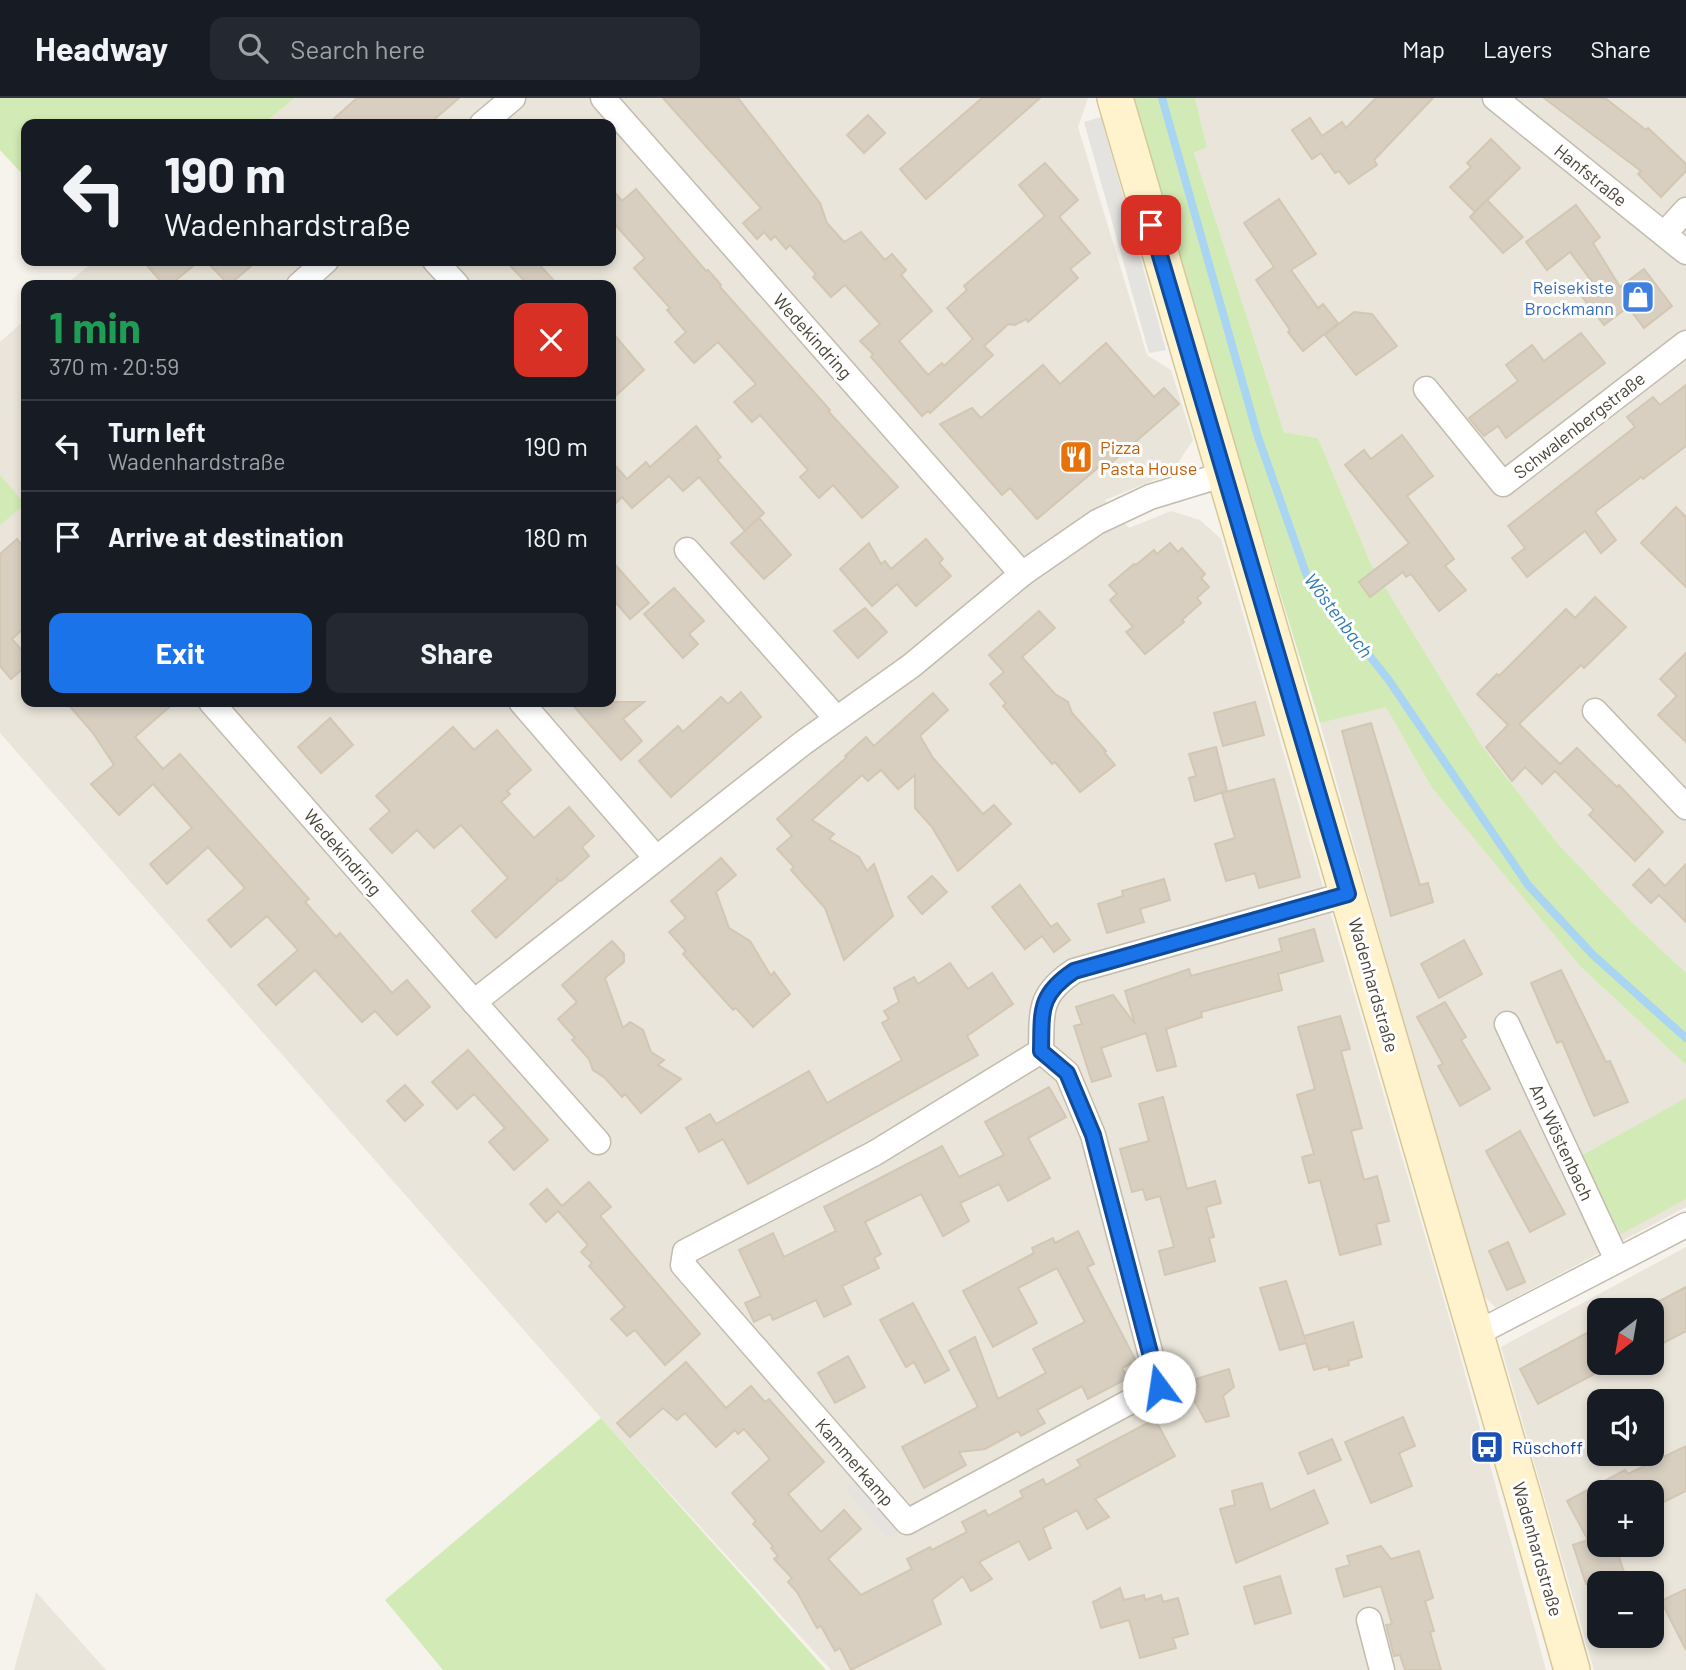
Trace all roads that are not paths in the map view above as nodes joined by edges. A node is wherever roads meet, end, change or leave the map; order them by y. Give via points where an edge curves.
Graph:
1 (513, 98) edge
2 (603, 98) edge
3 (1115, 98) edge
4 (1494, 98) edge
5 (488, 119) edge
6 (1686, 210) edge
7 (1664, 234) junction
8 (1686, 252) edge
9 (320, 266) edge
10 (440, 266) edge
11 (305, 280) edge
12 (452, 280) edge
13 (1686, 343) edge
14 (1426, 389) dead end
15 (1225, 474) junction
16 (687, 550) dead end
17 (1023, 575) junction
18 (215, 707) edge
19 (525, 707) edge
20 (1595, 711) dead end
21 (836, 718) junction
22 (1686, 807) edge
23 (656, 858) junction
24 (1348, 894) junction
25 (474, 1002) junction
26 (1507, 1024) dead end
27 (1041, 1051) junction
28 (598, 1142) dead end
29 (1686, 1225) edge
30 (1616, 1260) junction
31 (1474, 1331) junction
32 (1369, 1620) dead end
33 (1382, 1670) edge
34 (1572, 1670) edge

1 - 5 street
2 - 17 street, Wedekindring
3 - 15 street, Wadenhardstraße
4 - 7 street, Hanfstraße
6 - 7 street
7 - 8 street, Hanfstraße
9 - 11 street
10 - 12 street
13 - 14 street, Schwalenbergstraße via 1503,484
15 - 17 street via 1128,506 1097,522
15 - 24 street, Wadenhardstraße
16 - 21 street
17 - 21 street via 911,666
18 - 25 street, Wedekindring
19 - 23 street
20 - 22 street
21 - 23 street
23 - 25 street
24 - 27 street via 1074,971 1056,983 1046,998
24 - 31 street, Wadenhardstraße
25 - 28 street, Wedekindring
26 - 30 street, Am Wöstenbach
27 - 27 street, Kammerkamp via 875,1153 685,1252 683,1265 907,1522 1159,1387 1093,1135 1067,1073
29 - 30 street
30 - 31 street
31 - 34 street, Wadenhardstraße
32 - 33 street

